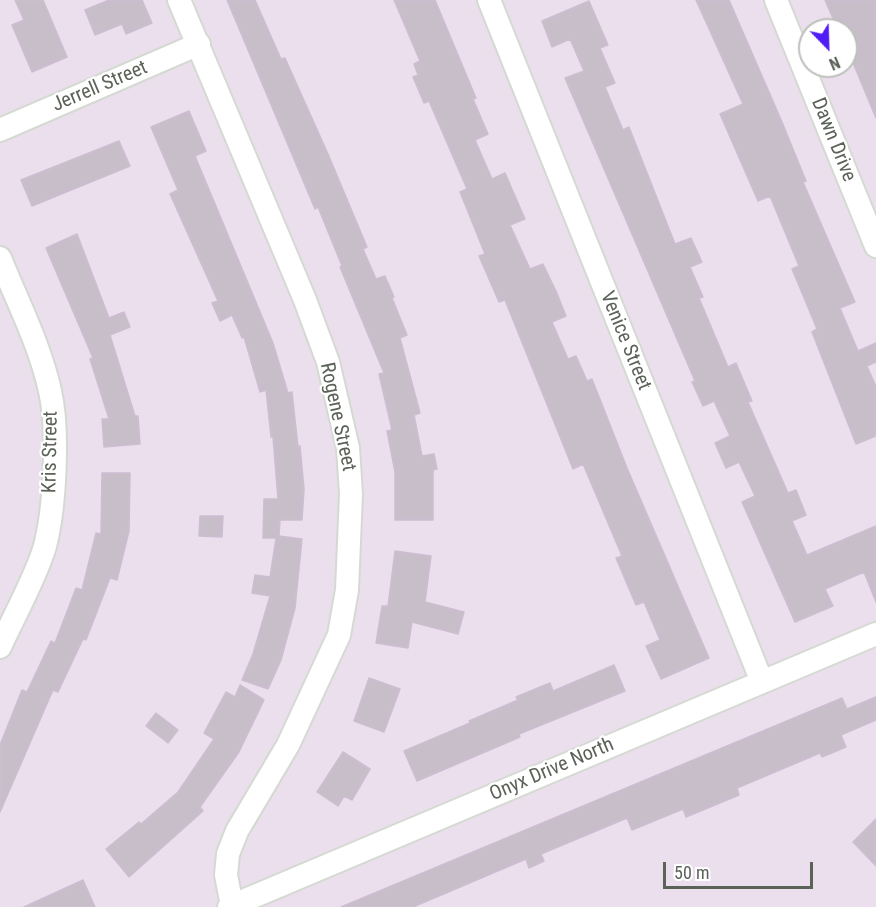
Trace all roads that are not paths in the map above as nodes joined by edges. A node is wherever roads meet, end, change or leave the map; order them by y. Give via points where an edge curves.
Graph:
1 (179, 0) edge
2 (489, 0) edge
3 (776, 0) edge
4 (199, 44) junction
5 (0, 130) edge
6 (876, 246) edge
7 (0, 258) edge
8 (876, 634) edge
9 (0, 647) edge
10 (762, 682) junction
11 (230, 906) edge

1 - 4 street, Rogene Street
2 - 10 street, Venice Street
3 - 6 street, Dawn Drive
4 - 5 street, Jerrell Street
4 - 11 street, Rogene Street via 328,362 348,447 351,494 346,590 339,635 288,745 237,831 226,874
7 - 9 street, Kris Street via 44,371 55,416 53,482 45,546
8 - 10 street, Onyx Drive North
10 - 11 street, Onyx Drive North

